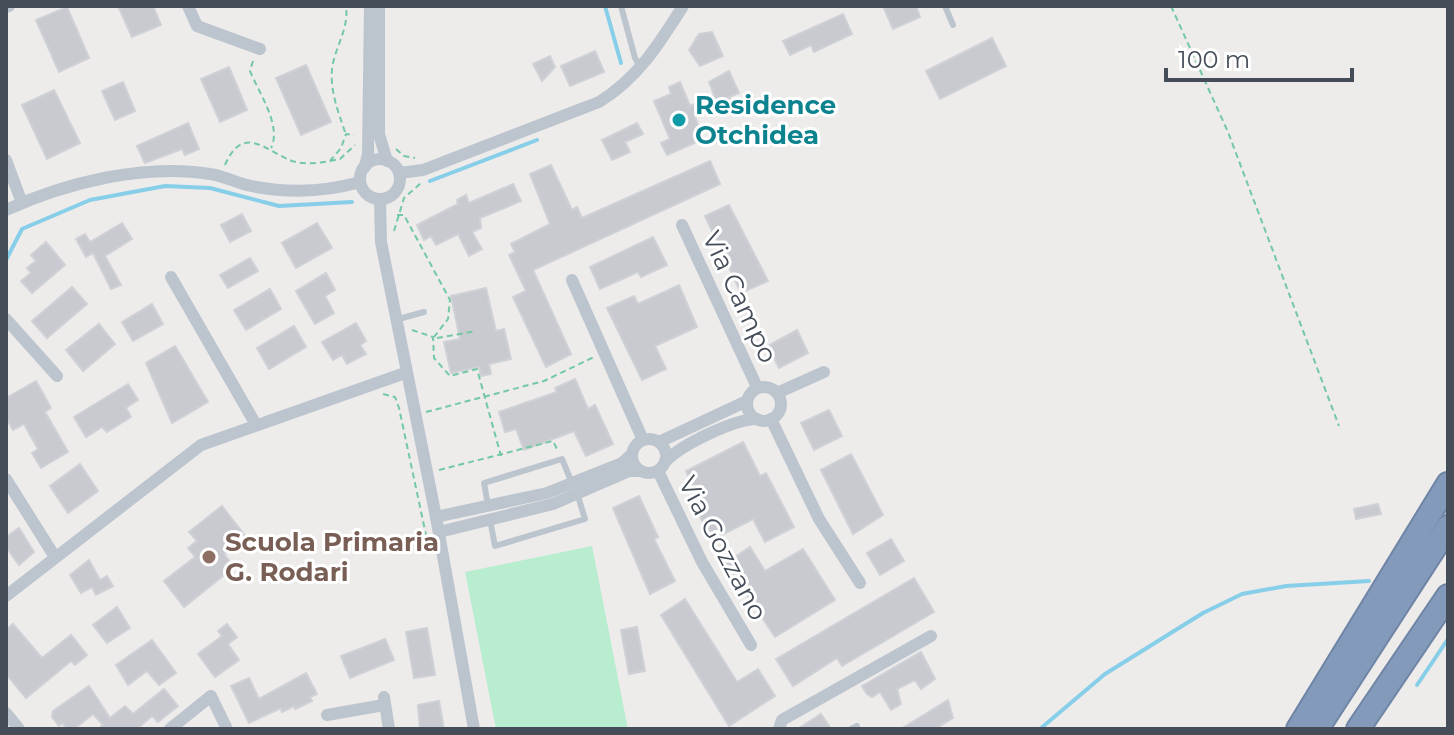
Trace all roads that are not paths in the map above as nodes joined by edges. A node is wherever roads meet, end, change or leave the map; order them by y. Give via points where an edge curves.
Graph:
1 (188, 6) edge
2 (370, 6) edge
3 (379, 6) edge
4 (621, 6) edge
5 (683, 6) edge
6 (945, 6) edge
7 (953, 25) dead end
8 (256, 52) road end
9 (641, 68) junction
10 (6, 160) edge
11 (387, 161) junction
12 (365, 167) junction
13 (399, 173) junction
14 (360, 182) junction
15 (380, 199) junction
16 (22, 203) junction
17 (6, 210) edge
18 (682, 225) dead end
19 (171, 277) dead end
20 (572, 280) dead end
21 (424, 312) dead end
22 (6, 319) edge
23 (395, 320) junction
24 (824, 372) dead end
25 (405, 373) junction
26 (57, 376) dead end
27 (757, 387) junction
28 (777, 393) junction
29 (747, 401) junction
30 (764, 419) junction
31 (255, 423) junction
32 (643, 440) junction
33 (659, 442) junction
34 (632, 454) junction
35 (662, 466) junction
36 (641, 471) junction
37 (6, 479) edge
38 (1448, 484) edge
39 (574, 488) junction
40 (489, 513) junction
41 (436, 517) junction
42 (1448, 527) edge
43 (439, 532) junction
44 (1448, 550) edge
45 (55, 557) junction
46 (860, 583) dead end
47 (6, 596) edge
48 (1448, 596) edge
49 (931, 636) dead end
50 (751, 645) dead end
51 (6, 713) edge
52 (327, 715) dead end
53 (19, 729) edge
54 (170, 729) edge
55 (227, 729) edge
56 (389, 729) edge
57 (474, 729) edge
58 (779, 729) edge
59 (1298, 729) edge
60 (1317, 729) edge
61 (1334, 729) edge
62 (1358, 729) edge

1 - 8 street via 197,26
2 - 12 street
3 - 11 street via 379,134
4 - 9 lane
5 - 9 street
6 - 7 lane
9 - 13 street via 599,102 423,170
10 - 16 street
11 - 12 street via 375,160
11 - 13 street
12 - 14 street
13 - 15 street via 396,191
14 - 15 street via 365,192
14 - 16 street via 294,192 209,174 153,172 80,185
15 - 23 street via 381,242
16 - 17 street
18 - 27 street, Via Campo
19 - 31 street
20 - 32 street
21 - 23 lane
22 - 26 street
23 - 25 street
24 - 28 street
25 - 31 street
25 - 41 street
27 - 28 street
27 - 29 street
28 - 30 street via 781,405
29 - 30 street via 749,412
29 - 33 street
30 - 35 street via 739,422 677,450
30 - 46 street
31 - 45 street via 185,455
32 - 33 street
32 - 34 street
33 - 35 street via 665,448
34 - 36 street
34 - 39 street
35 - 36 street
35 - 50 street, Via Gozzano via 702,562
36 - 39 street
37 - 45 street
38 - 59 highway
39 - 40 street
39 - 40 lane via 562,459 484,483
39 - 40 lane via 585,519 540,535 495,546
40 - 41 street
40 - 43 street
41 - 43 street
42 - 60 highway
43 - 57 street
44 - 61 highway
45 - 47 street
48 - 62 highway
49 - 58 street via 782,720
51 - 53 street
52 - 56 street via 384,701
54 - 55 street via 211,696

